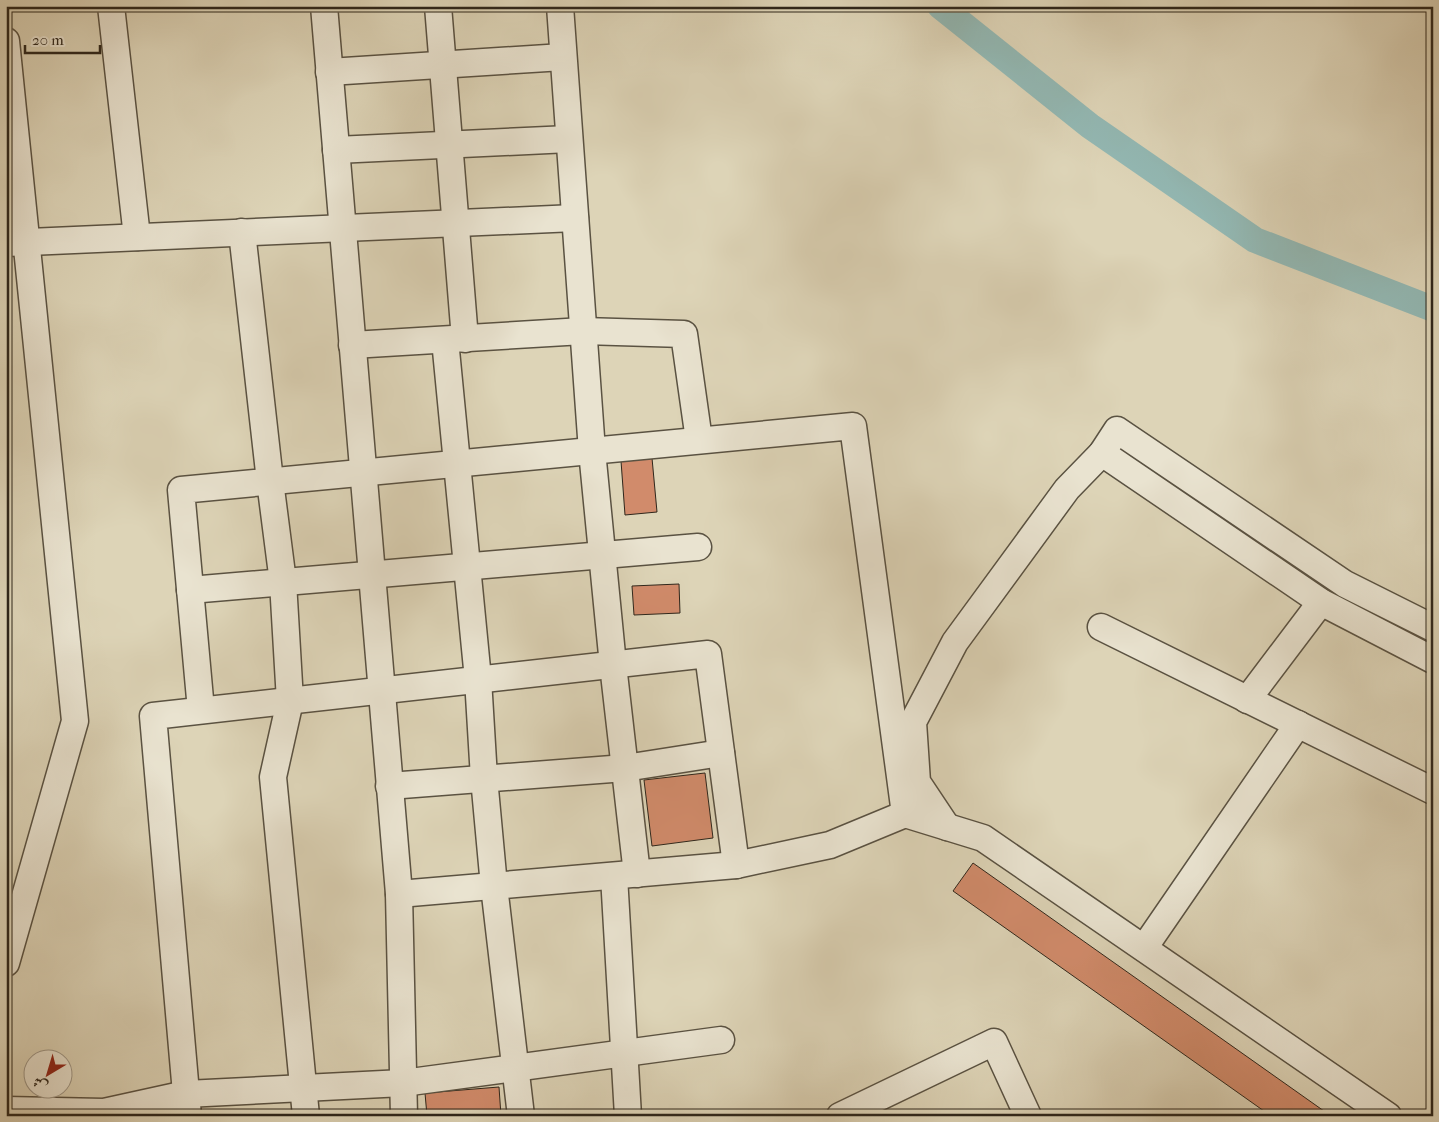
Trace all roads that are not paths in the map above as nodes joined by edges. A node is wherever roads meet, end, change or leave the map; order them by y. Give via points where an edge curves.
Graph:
1 (111, 6) edge
2 (324, 6) edge
3 (438, 6) edge
4 (560, 6) edge
5 (6, 41) edge
6 (563, 57) junction
7 (442, 65) junction
8 (329, 72) junction
9 (569, 139) junction
10 (449, 145) junction
11 (336, 150) junction
12 (575, 218) junction
13 (456, 223) junction
14 (342, 228) junction
15 (242, 232) junction
16 (137, 237) junction
17 (16, 242) edge
18 (583, 331) junction
19 (455, 340) junction
20 (352, 345) junction
21 (699, 440) junction
22 (592, 451) junction
23 (1102, 452) junction
24 (458, 464) junction
25 (363, 473) junction
26 (270, 482) junction
27 (698, 547) dead end
28 (602, 555) junction
29 (467, 566) junction
30 (371, 574) junction
31 (283, 582) junction
32 (190, 590) junction
33 (1321, 602) junction
34 (1101, 627) dead end
35 (1433, 628) edge
36 (1433, 660) edge
37 (613, 664) junction
38 (478, 679) junction
39 (381, 690) junction
40 (1247, 700) junction
41 (290, 701) junction
42 (201, 710) junction
43 (1298, 724) junction
44 (721, 753) junction
45 (625, 768) junction
46 (484, 778) junction
47 (389, 786) junction
48 (1433, 790) edge
49 (905, 814) junction
50 (947, 827) junction
51 (736, 865) junction
52 (625, 875) junction
53 (494, 886) junction
54 (399, 894) junction
55 (1144, 948) junction
56 (6, 963) edge
57 (721, 1040) dead end
58 (624, 1054) junction
59 (515, 1069) junction
60 (403, 1083) junction
61 (304, 1088) junction
62 (187, 1105) edge
63 (6, 1110) edge
64 (104, 1114) edge
65 (306, 1116) edge
66 (404, 1116) edge
67 (520, 1116) edge
68 (628, 1116) edge
69 (840, 1116) edge
70 (1028, 1116) edge
71 (1388, 1116) edge

1 - 16 street
2 - 8 street
3 - 7 street
4 - 6 street
5 - 17 street
6 - 7 street
6 - 9 street
7 - 8 street
7 - 10 street
8 - 11 street
9 - 10 street
9 - 12 street
10 - 11 street
10 - 13 street
11 - 14 street
12 - 13 street
12 - 18 street
13 - 14 street
13 - 19 street
14 - 15 street
14 - 20 street
15 - 16 street
15 - 26 street
16 - 17 street
17 - 56 street via 75,721
18 - 19 street
18 - 21 street via 684,334
18 - 22 street
19 - 20 street
19 - 24 street
20 - 25 street
21 - 22 street
21 - 49 street via 853,426
22 - 24 street
22 - 28 street
23 - 33 street
23 - 35 street via 1117,430 1345,584
23 - 50 street via 1067,489 955,642 913,722 917,782
24 - 25 street
24 - 29 street
25 - 26 street
25 - 30 street
26 - 31 street
26 - 32 street via 182,490
27 - 28 street
28 - 29 street
28 - 37 street
29 - 30 street
29 - 38 street
30 - 31 street
30 - 39 street
31 - 32 street
31 - 41 street
32 - 42 street
33 - 36 street
33 - 40 street
34 - 40 street
37 - 38 street
37 - 44 street via 708,654
37 - 45 street
38 - 39 street
38 - 46 street
39 - 41 street
39 - 47 street
40 - 43 street
41 - 42 street
41 - 61 street via 273,778
42 - 62 street via 153,716
43 - 48 street
43 - 55 street
44 - 45 street
44 - 51 street
45 - 46 street
45 - 52 street
46 - 47 street
46 - 53 street
47 - 54 street
49 - 50 street
49 - 51 street via 830,845
50 - 55 street via 983,838
51 - 52 street
52 - 53 street
52 - 58 street
53 - 54 street
53 - 59 street
54 - 60 street
55 - 71 street
57 - 58 street
58 - 59 street
58 - 68 street
59 - 60 street
59 - 67 street
60 - 61 street
60 - 66 street
61 - 62 street
61 - 65 street
62 - 64 street
63 - 64 street
69 - 70 street via 994,1042

